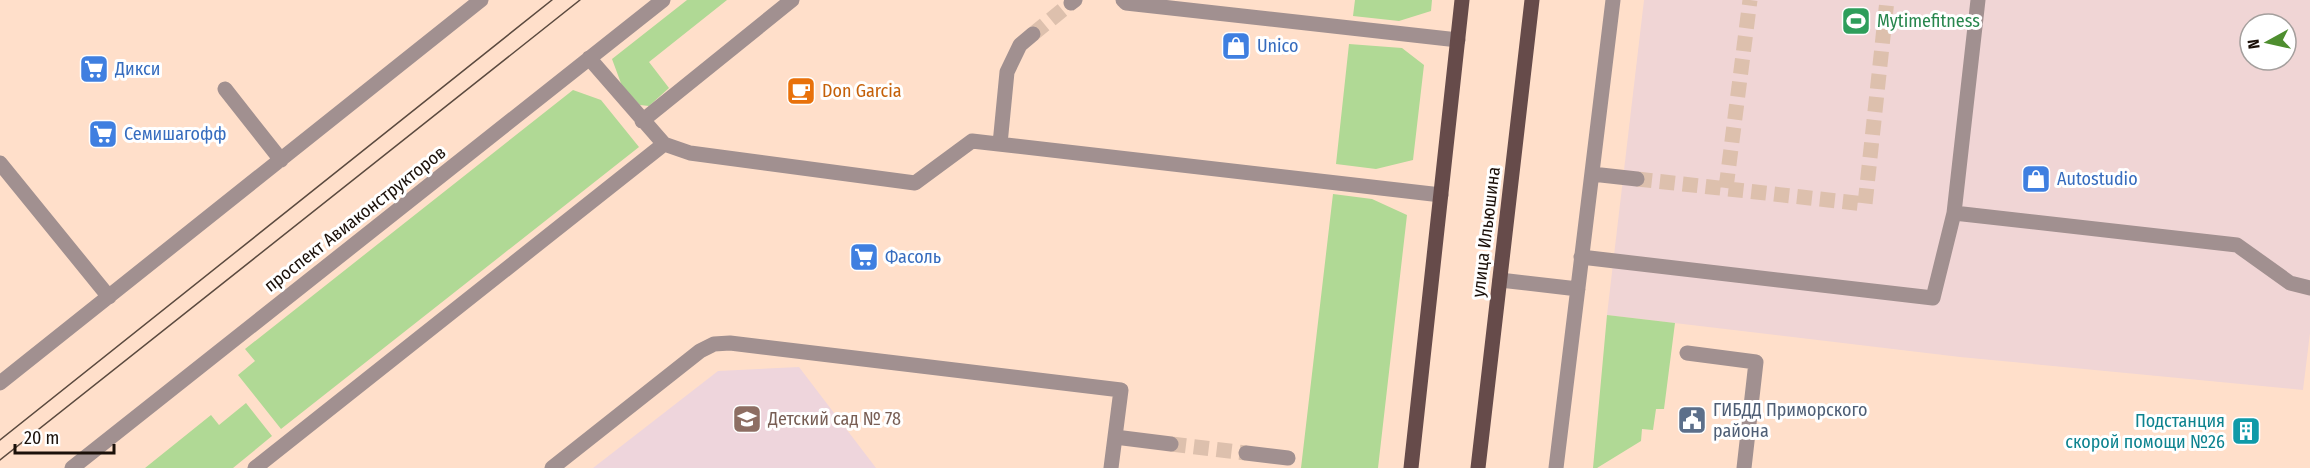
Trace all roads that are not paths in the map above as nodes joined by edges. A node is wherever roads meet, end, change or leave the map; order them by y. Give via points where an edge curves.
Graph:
1 (481, 0) edge
2 (663, 0) edge
3 (792, 0) edge
4 (1123, 0) edge
5 (1462, 0) edge
6 (1532, 0) edge
7 (1613, 0) edge
8 (1978, 0) edge
9 (1033, 34) tunnel mouth
10 (1458, 40) junction
11 (589, 58) junction
12 (225, 89) dead end
13 (642, 121) junction
14 (664, 144) junction
15 (1000, 144) junction
16 (281, 160) junction
17 (0, 163) edge
18 (1592, 174) junction
19 (1637, 179) tunnel mouth
20 (1441, 195) junction
21 (1954, 213) junction
22 (1581, 257) junction
23 (1500, 280) junction
24 (2310, 288) edge
25 (1578, 289) junction
26 (109, 297) junction
27 (1687, 353) dead end
28 (0, 383) edge
29 (1115, 438) junction
30 (1171, 444) tunnel mouth
31 (1246, 453) tunnel mouth
32 (1287, 458) dead end
33 (90, 463) edge
34 (72, 468) edge
35 (255, 468) edge
36 (552, 468) edge
37 (1111, 468) edge
38 (1411, 468) edge
39 (1478, 468) edge
40 (1556, 468) edge
41 (1744, 468) edge

1 - 16 street
2 - 11 street, проспект Авиаконструкторов
3 - 13 street
4 - 10 street
5 - 10 main road
6 - 23 main road, улица Ильюшина
7 - 18 street
8 - 21 street
9 - 15 street via 1020,45 1007,72
10 - 20 main road
11 - 13 street
11 - 33 street, проспект Авиаконструкторов
12 - 16 street
13 - 14 street
14 - 15 street via 690,153 915,183 972,141
14 - 35 street
15 - 20 street
16 - 26 street
17 - 26 street
18 - 19 street
18 - 22 street
20 - 38 main road
21 - 22 street via 1933,298
21 - 24 street via 2237,245 2290,283
22 - 25 street
23 - 25 street
23 - 39 main road, улица Ильюшина
25 - 40 street
26 - 28 street
27 - 41 street via 1756,362
29 - 30 street
29 - 36 street via 1121,390 730,343 714,344 700,351
29 - 37 street
31 - 32 street
33 - 34 street, проспект Авиаконструкторов

